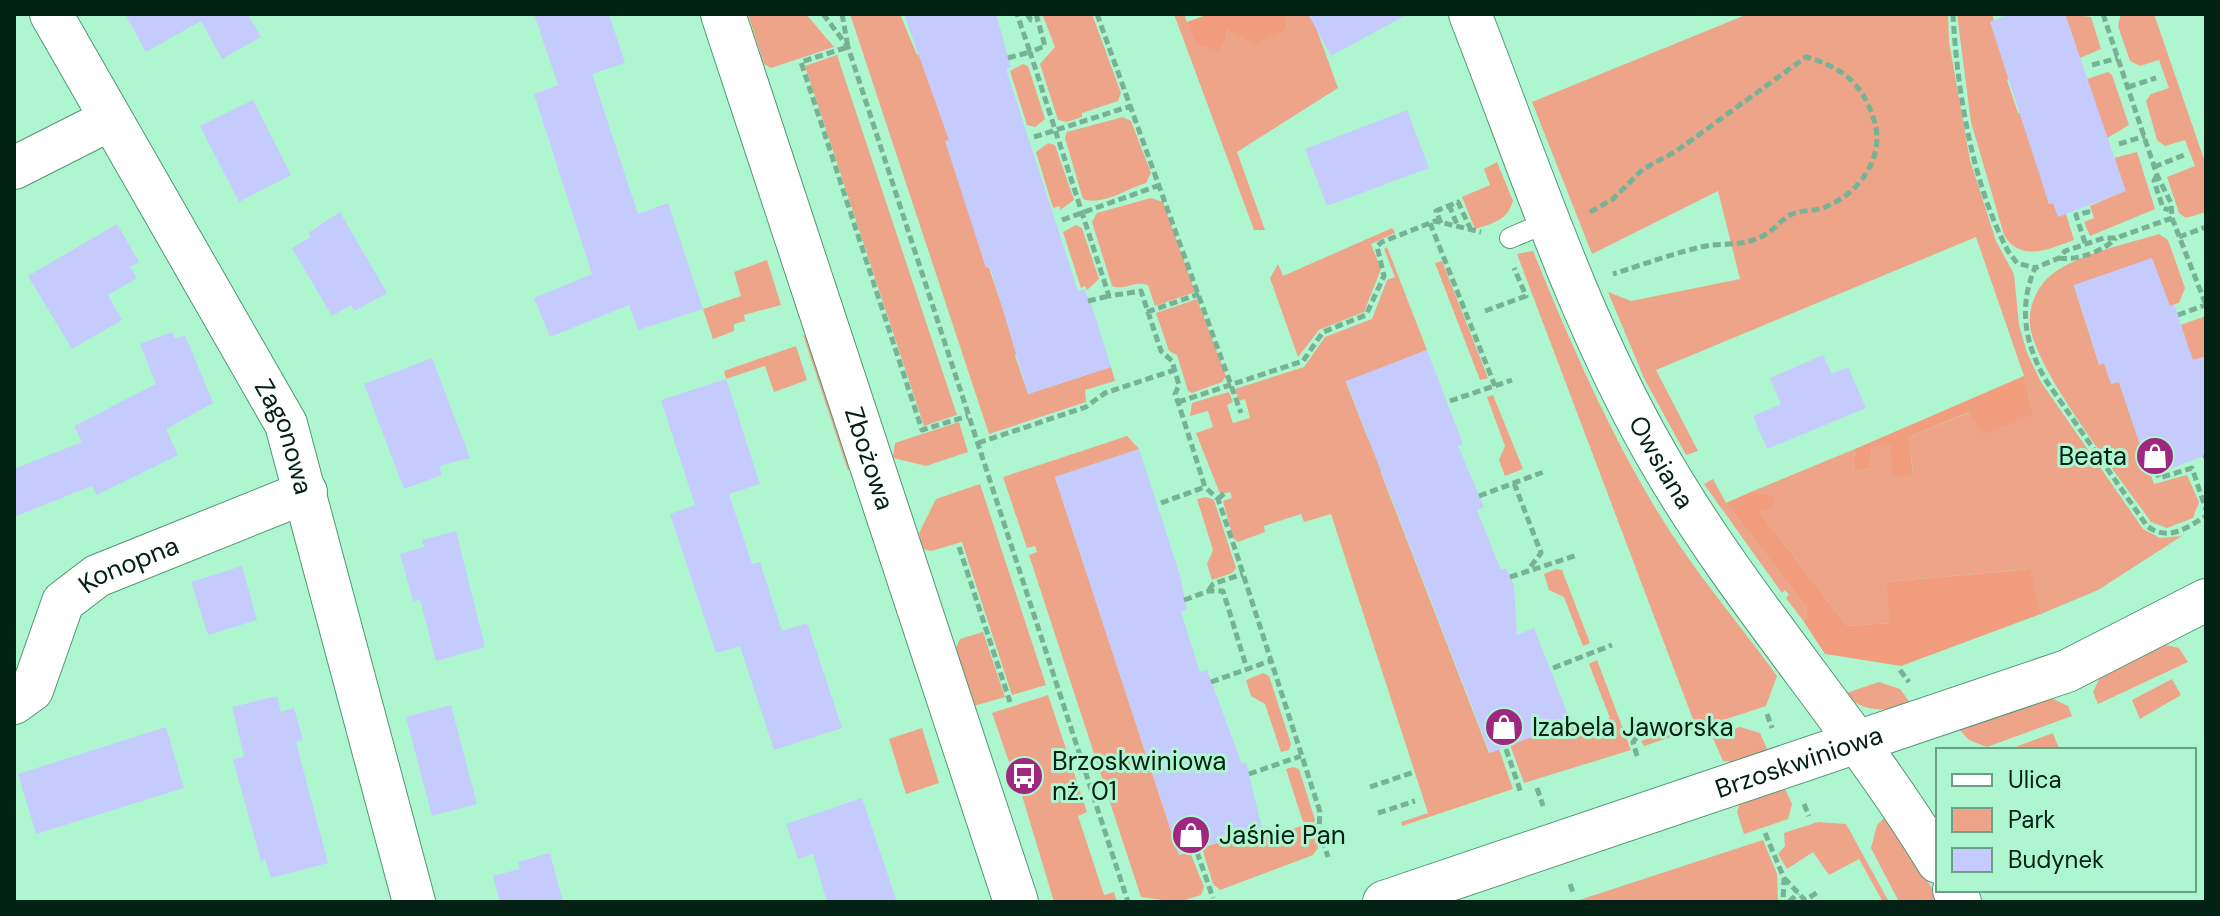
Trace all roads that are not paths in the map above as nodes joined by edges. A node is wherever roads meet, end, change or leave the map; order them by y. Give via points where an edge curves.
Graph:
1 (51, 14) edge
2 (723, 14) edge
3 (1470, 14) edge
4 (109, 120) junction
5 (14, 168) edge
6 (1569, 217) junction
7 (1509, 246) road end
8 (306, 492) junction
9 (2206, 600) edge
10 (14, 703) edge
11 (1859, 744) junction
12 (1936, 859) edge
13 (414, 902) edge
14 (1016, 902) edge
15 (1384, 902) edge

1 - 4 street, Zagonowa
2 - 14 street, Zbożowa
3 - 6 street, Owsiana
4 - 5 street
4 - 8 street, Zagonowa via 286,424
6 - 7 lane
6 - 11 street, Owsiana via 1576,284 1619,385 1715,548
8 - 10 street, Konopna via 97,576 63,602 32,690
8 - 13 street, Zagonowa
9 - 11 street, Brzoskwiniowa via 2067,671
11 - 12 street, Owsiana
11 - 15 street, Brzoskwiniowa

